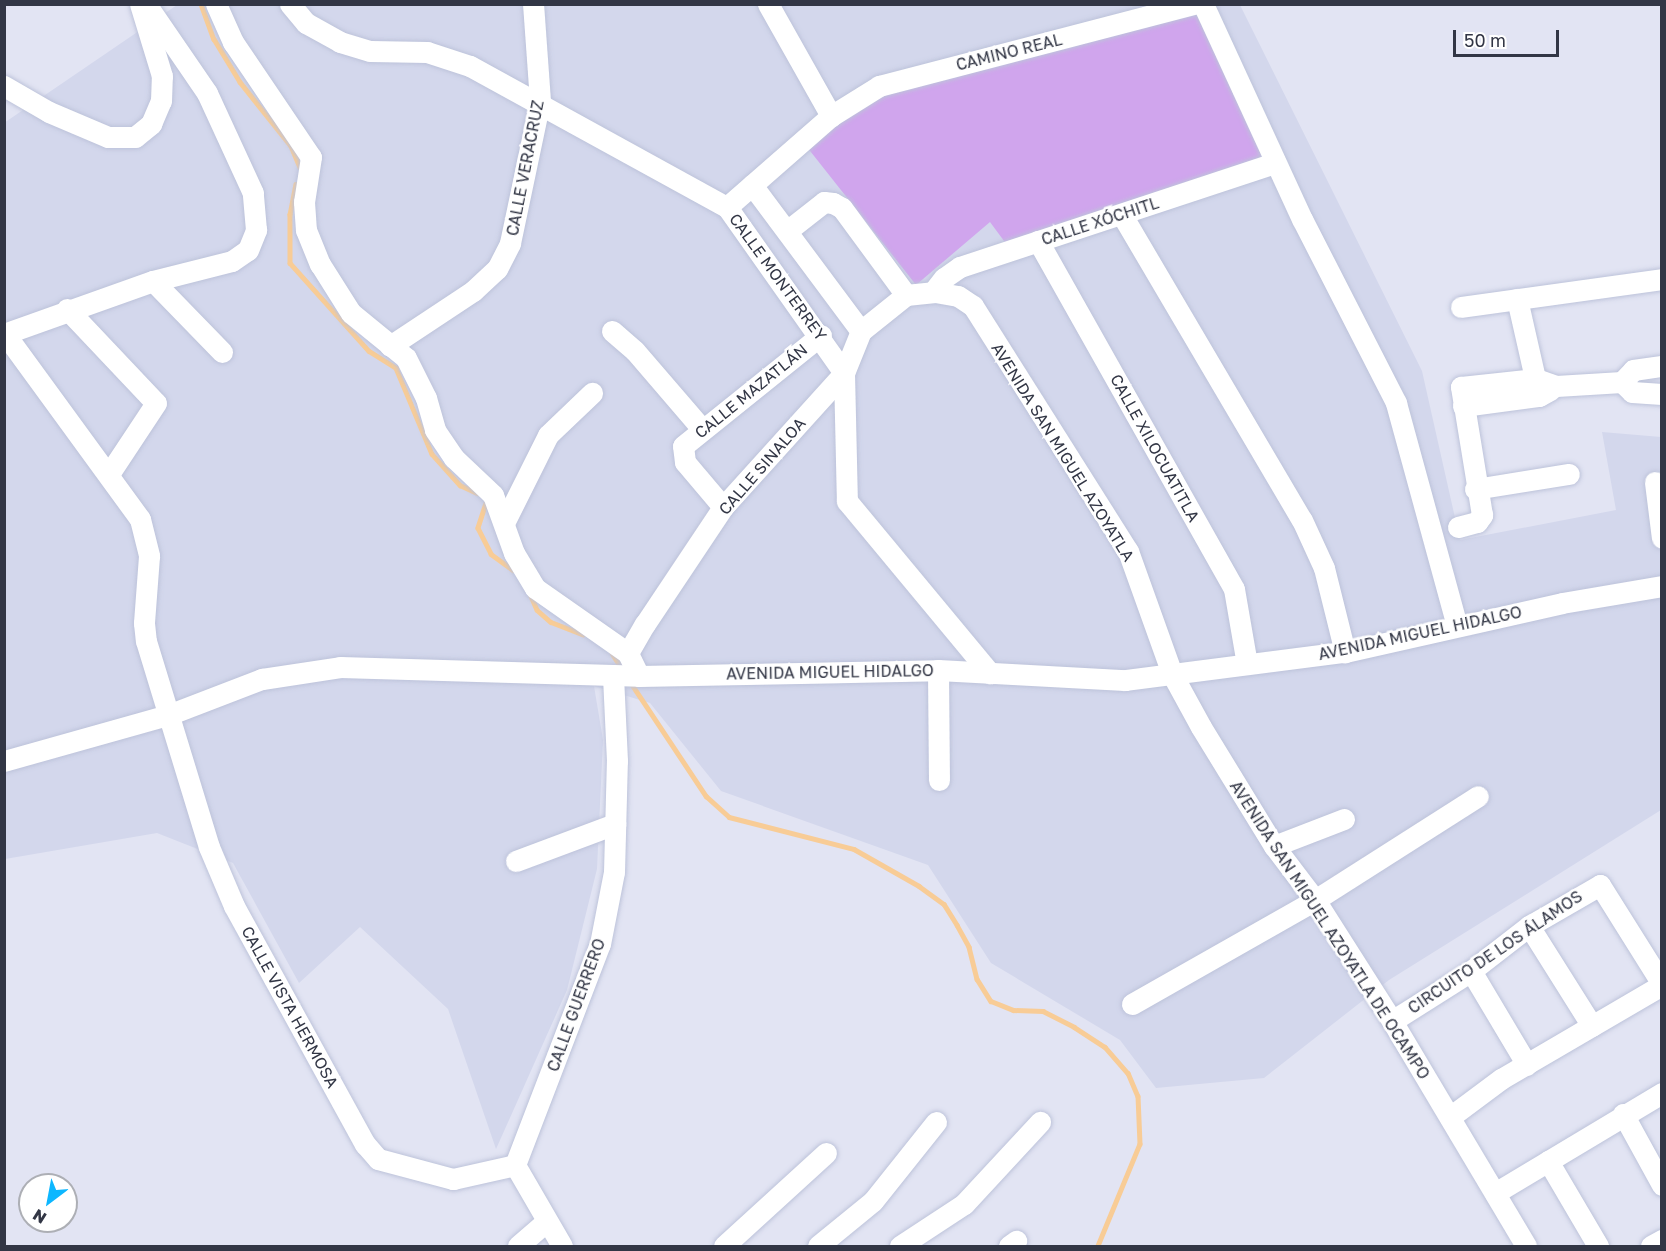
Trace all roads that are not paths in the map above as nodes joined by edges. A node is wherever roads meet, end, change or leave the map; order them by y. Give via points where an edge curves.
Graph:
1 (140, 4) edge
2 (146, 4) edge
3 (216, 4) edge
4 (290, 4) edge
5 (533, 4) edge
6 (768, 4) edge
7 (1194, 4) edge
8 (1203, 4) edge
9 (4, 86) edge
10 (540, 101) junction
11 (831, 116) junction
12 (1275, 163) junction
13 (752, 185) junction
14 (728, 207) junction
15 (1122, 215) junction
16 (787, 231) junction
17 (1038, 241) junction
18 (1662, 279) edge
19 (153, 281) junction
20 (934, 292) junction
21 (906, 295) junction
22 (1517, 299) junction
23 (1461, 307) dead end
24 (67, 309) junction
25 (612, 331) dead end
26 (861, 331) junction
27 (5, 334) edge
28 (821, 335) junction
29 (390, 346) junction
30 (222, 352) dead end
31 (1662, 366) edge
32 (844, 373) junction
33 (1622, 382) junction
34 (1544, 387) junction
35 (592, 393) dead end
36 (1662, 394) edge
37 (702, 429) junction
38 (109, 474) junction
39 (1569, 474) dead end
40 (1655, 482) dead end
41 (1475, 489) junction
42 (723, 507) junction
43 (505, 521) junction
44 (1458, 527) dead end
45 (1662, 538) edge
46 (1662, 586) edge
47 (1457, 626) junction
48 (1345, 652) junction
49 (628, 653) junction
50 (1247, 664) junction
51 (938, 670) junction
52 (990, 673) junction
53 (1172, 674) junction
54 (613, 675) junction
55 (639, 676) junction
56 (168, 715) junction
57 (4, 762) edge
58 (939, 780) dead end
59 (1478, 796) dead end
60 (1344, 819) dead end
61 (615, 824) junction
62 (1274, 846) junction
63 (516, 861) dead end
64 (1315, 900) junction
65 (1529, 926) junction
66 (1472, 971) junction
67 (1662, 984) edge
68 (1132, 1004) dead end
69 (1392, 1021) junction
70 (1592, 1026) junction
71 (1527, 1065) junction
72 (1662, 1093) edge
73 (1623, 1114) junction
74 (1450, 1117) junction
75 (936, 1122) dead end
76 (1040, 1122) dead end
77 (826, 1153) dead end
78 (1548, 1161) junction
79 (515, 1165) junction
80 (1662, 1185) edge
81 (1495, 1193) junction
82 (547, 1221) junction
83 (1662, 1240) edge
84 (518, 1246) edge
85 (562, 1246) edge
86 (724, 1246) edge
87 (818, 1246) edge
88 (900, 1246) edge
89 (1527, 1246) edge
90 (1598, 1246) edge
91 (1651, 1246) edge

1 - 9 street via 162,76 161,101 151,124 135,137 108,137 49,112
2 - 19 street via 207,93 253,194 256,230 248,250 232,261
3 - 29 street via 238,51 311,157 304,202 306,230 320,264 351,313
4 - 10 street, CALLE MONTERREY via 306,23 340,42 370,51 427,52 470,66
5 - 10 street, CALLE VERACRUZ
6 - 11 street
7 - 11 street, CAMINO REAL via 895,81 879,86
8 - 12 street
10 - 14 street, CALLE MONTERREY
10 - 29 street, CALLE VERACRUZ via 510,243 497,269 473,291
11 - 13 street, CAMINO REAL
12 - 15 street, CALLE XÓCHITL
12 - 47 street via 1396,403
13 - 14 street, CAMINO REAL
13 - 16 street
14 - 28 street, CALLE MONTERREY
15 - 17 street, CALLE XÓCHITL
15 - 48 street via 1302,520 1324,568
16 - 21 street via 824,202 833,203 842,208
16 - 26 street
17 - 20 street, CALLE XÓCHITL via 960,267 944,278
17 - 50 street, CALLE XILOCUATITLA via 1234,589
18 - 22 street
19 - 24 street
19 - 30 street
20 - 21 street
20 - 53 street, AVENIDA SAN MIGUEL AZOYATLA via 958,296 973,306 1128,551
21 - 26 street, CALLE SINALOA
22 - 23 street
22 - 34 street
24 - 27 street
24 - 38 street via 156,403
25 - 37 street via 635,351
26 - 32 street, CALLE SINALOA
27 - 38 street
28 - 32 street, CALLE MONTERREY
28 - 37 street, CALLE MAZATLÁN
29 - 43 street via 406,358 415,373 435,430 454,458 493,495
31 - 33 street via 1633,370
32 - 42 street, CALLE SINALOA
32 - 52 street, CALLE MONTERREY via 847,501
33 - 34 street
33 - 36 street via 1632,392
34 - 41 street via 1464,386 1463,406
35 - 43 street via 548,435
37 - 42 street, CALLE MAZATLÁN via 683,446 685,462
38 - 56 street, CALLE VISTA HERMOSA via 140,519 149,556 144,623
39 - 41 street
40 - 45 street
41 - 44 street via 1481,520
42 - 49 street, CALLE SINALOA
43 - 49 street via 514,553 535,588
46 - 47 street, AVENIDA MIGUEL HIDALGO
47 - 48 street, AVENIDA MIGUEL HIDALGO
48 - 50 street, AVENIDA MIGUEL HIDALGO
49 - 55 street
50 - 53 street, AVENIDA MIGUEL HIDALGO
51 - 52 street, AVENIDA MIGUEL HIDALGO
51 - 55 street, AVENIDA MIGUEL HIDALGO
51 - 58 street
52 - 53 street, AVENIDA MIGUEL HIDALGO via 1115,680
53 - 62 street, AVENIDA SAN MIGUEL AZOYATLA DE OCAMPO
54 - 55 street, AVENIDA MIGUEL HIDALGO
54 - 56 street, AVENIDA MIGUEL HIDALGO via 340,667 262,679
54 - 61 street, CALLE GUERRERO via 617,713
56 - 57 street, AVENIDA MIGUEL HIDALGO
56 - 79 street, CALLE VISTA HERMOSA via 209,847 234,906 365,1144 378,1159 453,1179
59 - 64 street
60 - 62 street
61 - 63 street
61 - 79 street, CALLE GUERRERO via 614,872 600,944
62 - 64 street, AVENIDA SAN MIGUEL AZOYATLA DE OCAMPO
64 - 68 street
64 - 69 street, AVENIDA SAN MIGUEL AZOYATLA DE OCAMPO
65 - 66 street, CIRCUITO DE LOS ÁLAMOS
65 - 67 street, CIRCUITO DE LOS ÁLAMOS via 1600,885
65 - 70 street
66 - 69 street, CIRCUITO DE LOS ÁLAMOS
66 - 71 street
67 - 70 street
69 - 74 street, AVENIDA SAN MIGUEL AZOYATLA DE OCAMPO
70 - 71 street
71 - 74 street
72 - 73 street
73 - 78 street
73 - 80 street
74 - 81 street, AVENIDA SAN MIGUEL AZOYATLA DE OCAMPO
75 - 87 street via 873,1201
76 - 88 street via 964,1204
77 - 86 street
78 - 81 street
78 - 90 street
79 - 82 street
81 - 89 street, AVENIDA SAN MIGUEL AZOYATLA DE OCAMPO
82 - 84 street
82 - 85 street
83 - 91 street

